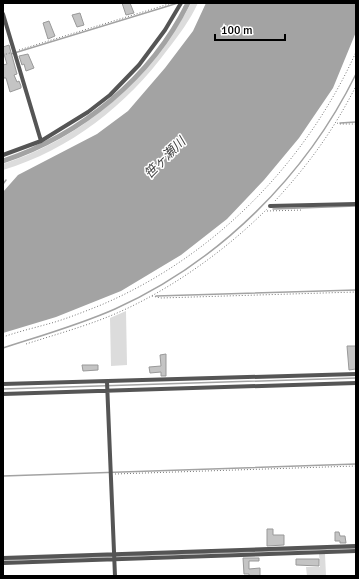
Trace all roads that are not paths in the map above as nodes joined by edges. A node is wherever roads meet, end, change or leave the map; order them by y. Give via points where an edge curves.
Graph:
1 (181, 3) edge
2 (3, 14) edge
3 (41, 141) junction
4 (3, 155) edge
5 (356, 204) edge
6 (270, 206) road end
7 (356, 374) edge
8 (356, 382) edge
9 (3, 384) edge
10 (108, 386) junction
11 (3, 394) edge
12 (356, 546) edge
13 (356, 551) edge
14 (114, 557) junction
15 (3, 558) edge
16 (3, 563) edge
17 (115, 576) edge

1 - 3 street via 139,65 110,95
2 - 3 street
3 - 4 street
5 - 6 street
7 - 10 street
8 - 10 street
9 - 10 street
10 - 11 street
10 - 14 street
12 - 14 street
13 - 14 street
14 - 15 street
14 - 16 street
14 - 17 street

